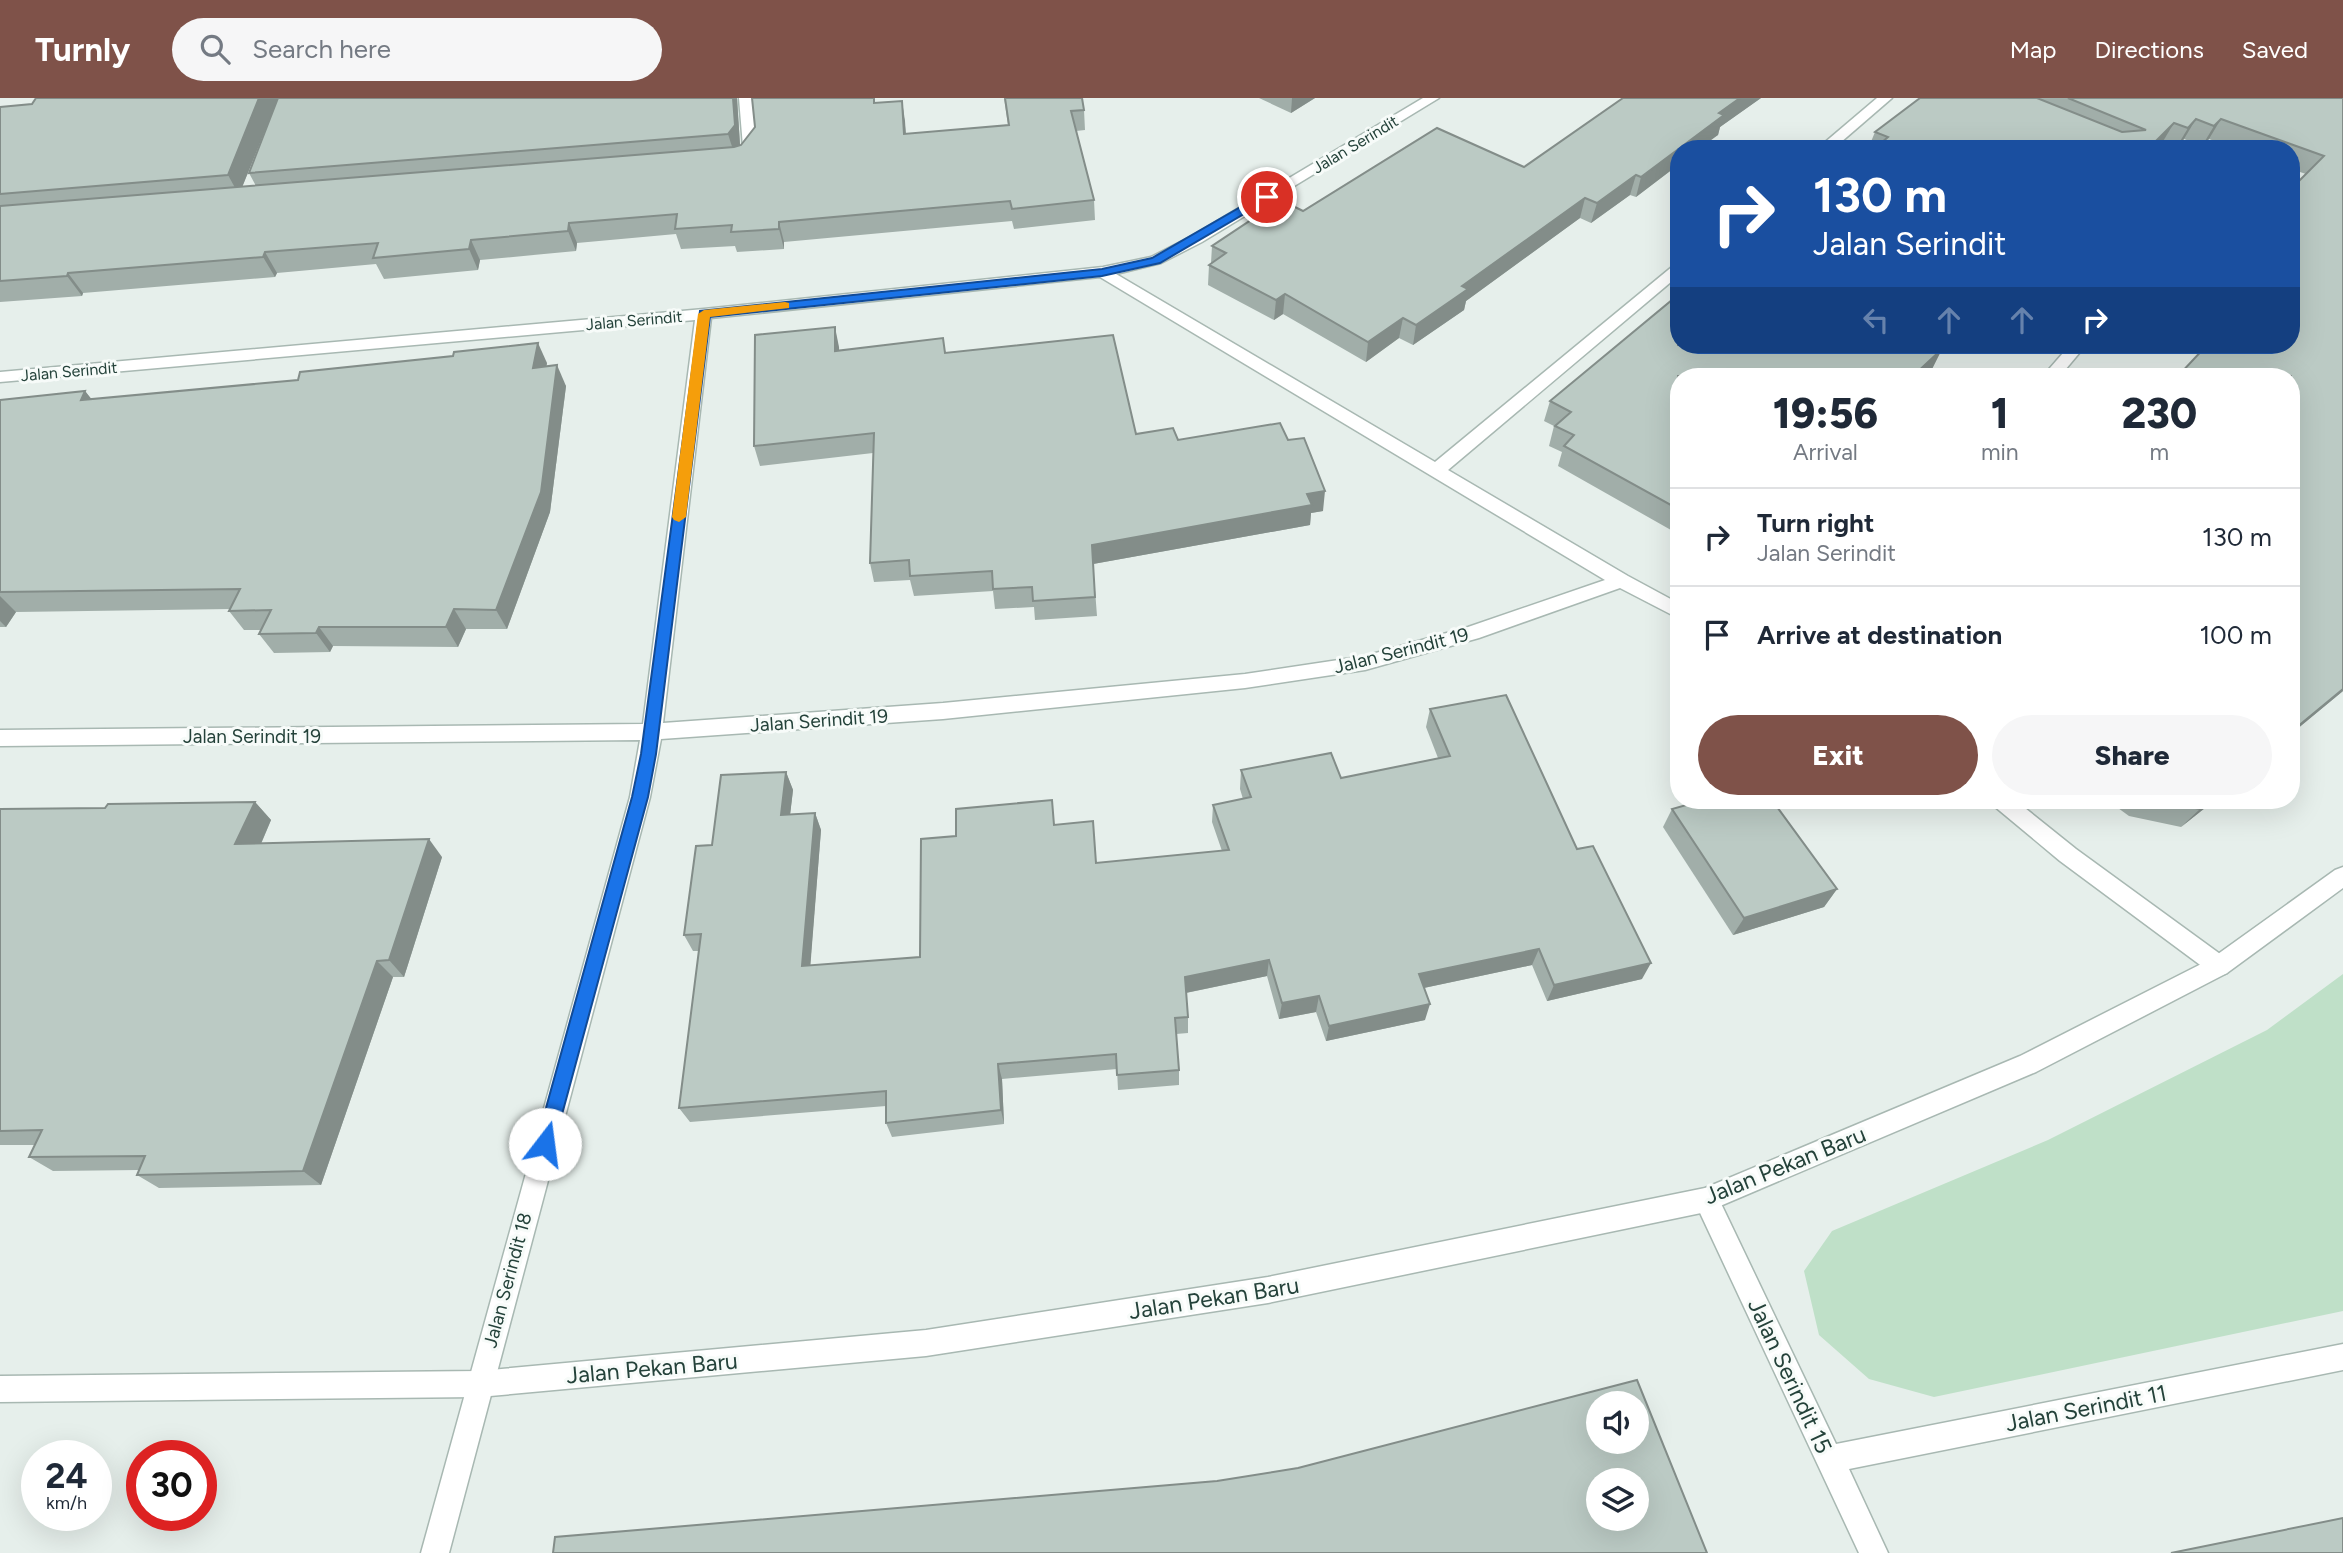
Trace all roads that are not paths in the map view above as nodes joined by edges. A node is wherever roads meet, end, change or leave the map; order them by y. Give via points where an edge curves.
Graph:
1 (746, 98) edge
2 (1432, 98) edge
3 (1885, 98) edge
4 (1835, 140) edge
5 (725, 161) edge
6 (1102, 272) junction
7 (1670, 276) edge
8 (704, 314) junction
9 (2070, 354) edge
10 (2058, 368) edge
11 (0, 377) edge
12 (1436, 471) junction
13 (1621, 581) junction
14 (1670, 607) edge
15 (652, 732) junction
16 (0, 738) edge
17 (2012, 809) edge
18 (2343, 876) edge
19 (2219, 966) junction
20 (1706, 1200) junction
21 (2343, 1357) edge
22 (479, 1384) junction
23 (0, 1390) edge
24 (1829, 1459) junction
25 (435, 1553) edge
26 (1874, 1553) edge

1 - 5 street via 750,147 739,160
2 - 6 street, Jalan Serindit via 1187,244 1156,260
3 - 4 street
6 - 8 street, Jalan Serindit
6 - 12 street
7 - 12 street
8 - 11 street, Jalan Serindit
8 - 15 street, Jalan Serindit 18
9 - 10 street
12 - 13 street
13 - 14 street
13 - 15 street, Jalan Serindit 19 via 1472,633 1352,665 1245,681 943,711
15 - 16 street, Jalan Serindit 19
15 - 22 street, Jalan Serindit 18 via 640,797
17 - 19 street
18 - 19 street, Jalan Pekan Baru
19 - 20 street, Jalan Pekan Baru via 2028,1064
20 - 22 street, Jalan Pekan Baru via 1268,1290 926,1343
20 - 24 street, Jalan Serindit 15
21 - 24 street, Jalan Serindit 11
22 - 23 street, Jalan Pekan Baru
22 - 25 street, Jalan Serindit 18
24 - 26 street, Jalan Serindit 15

